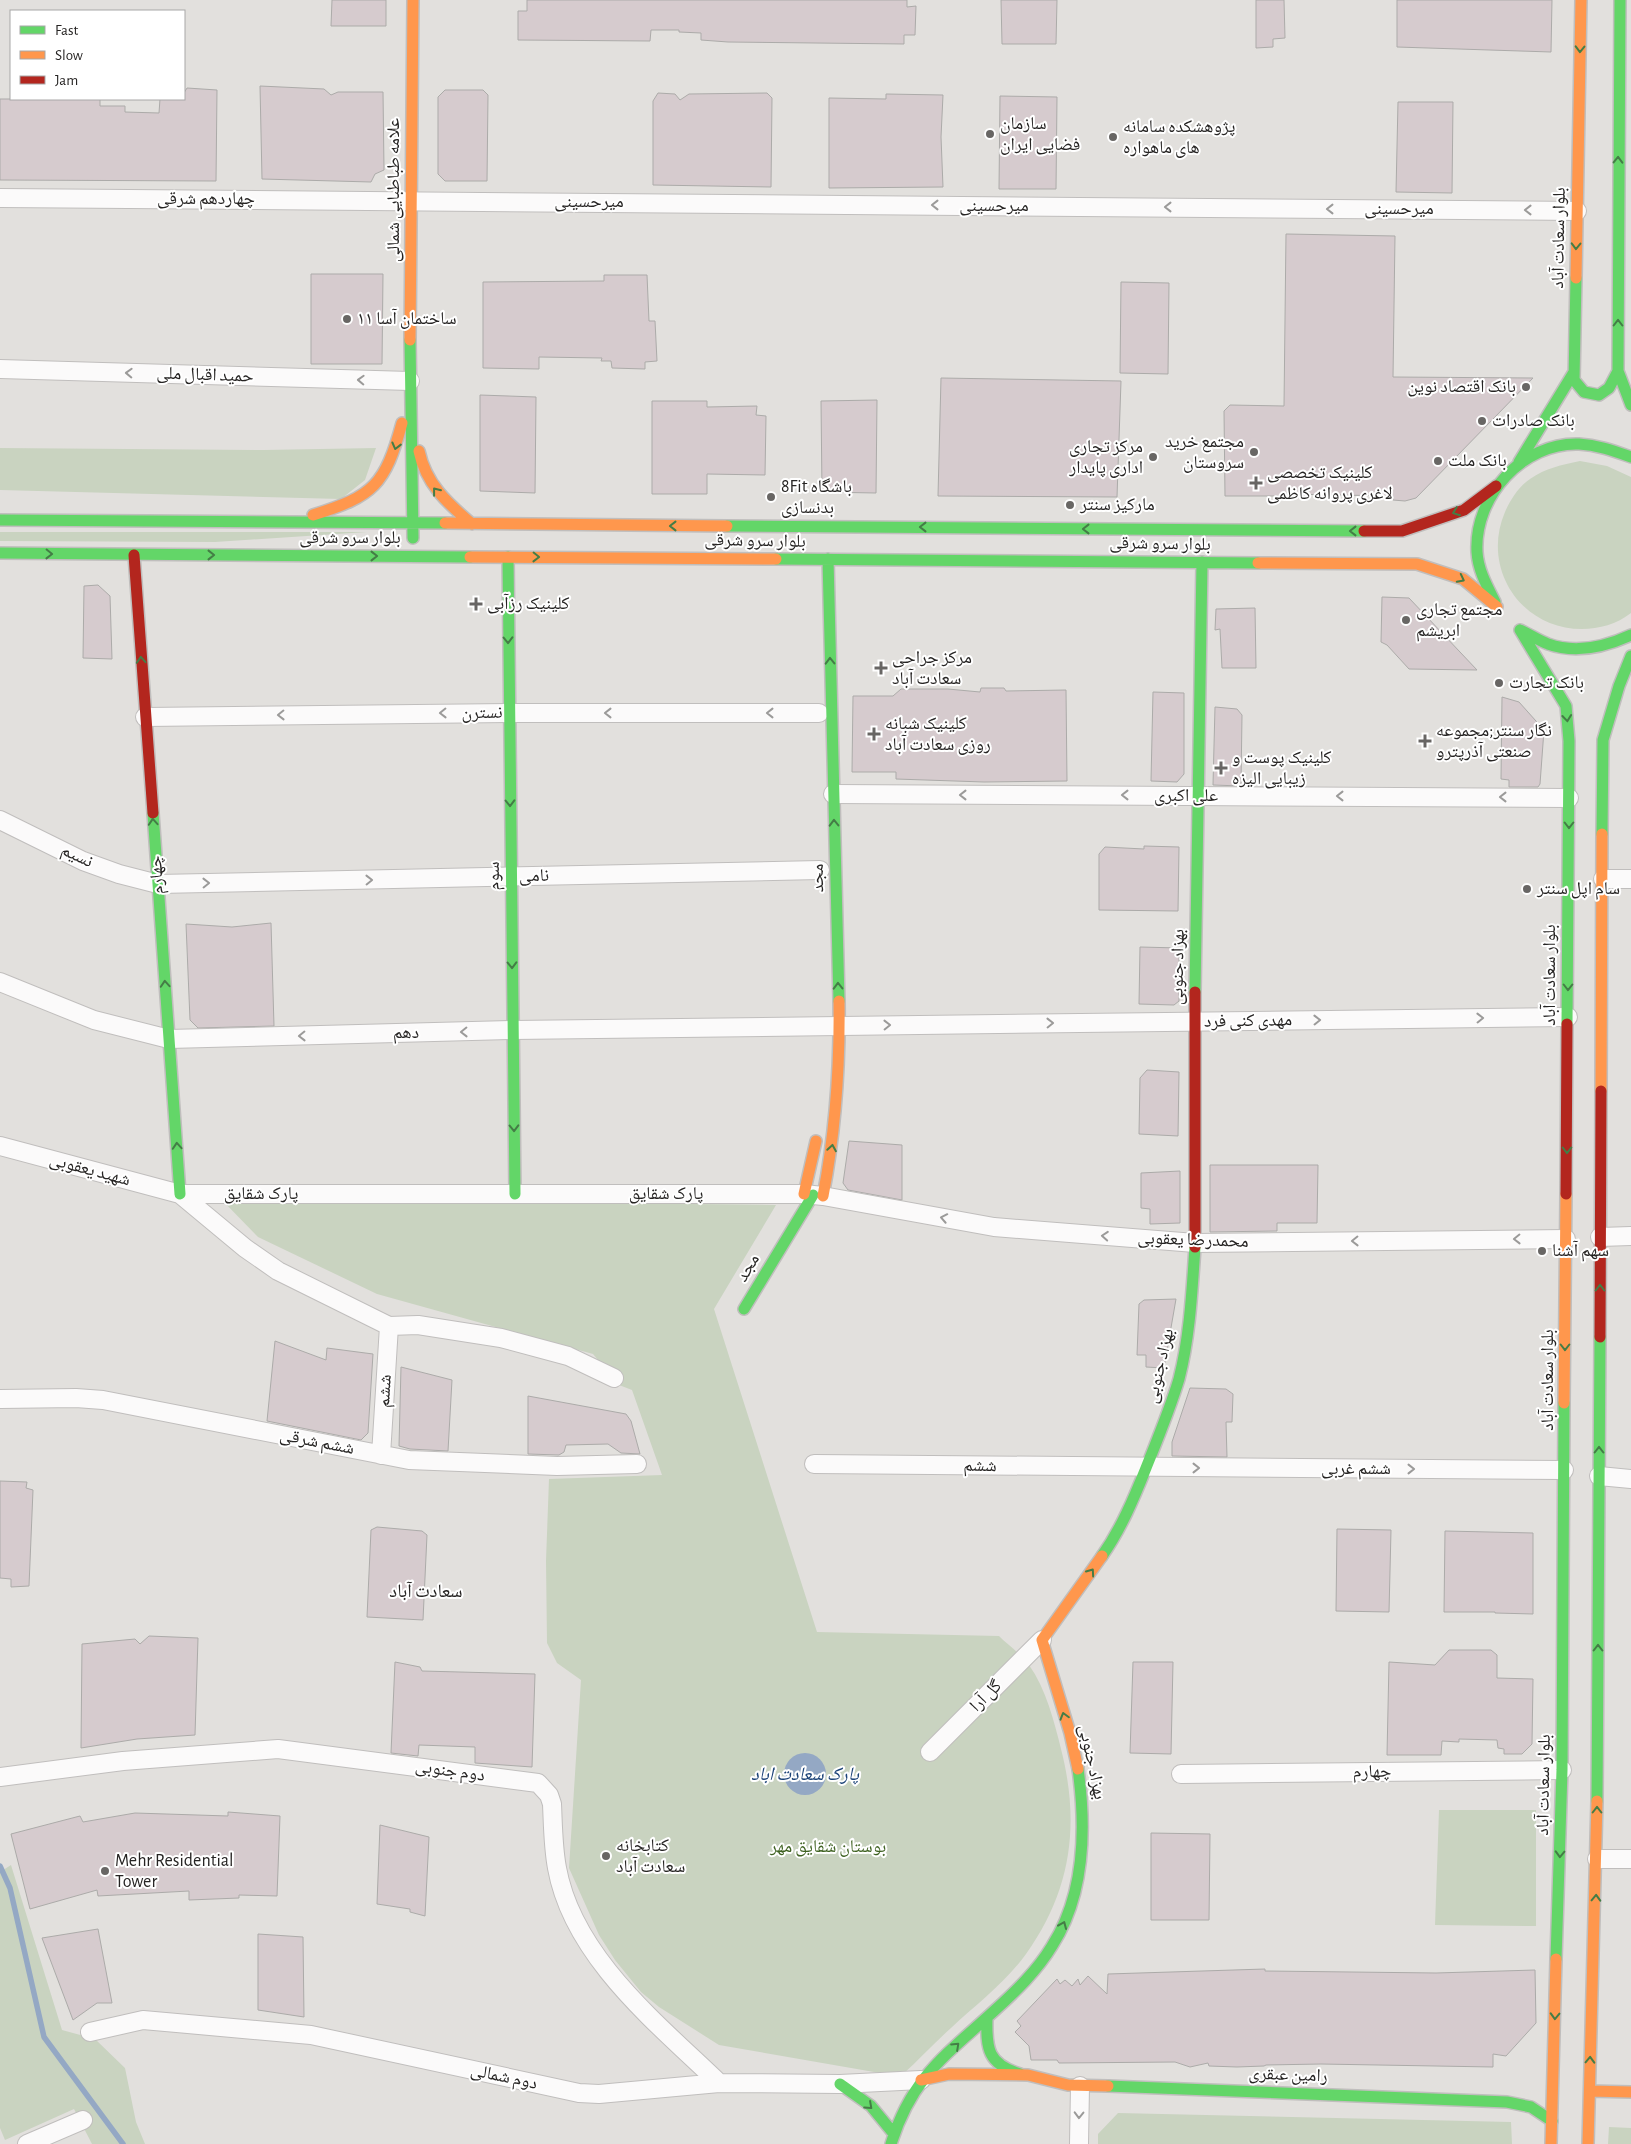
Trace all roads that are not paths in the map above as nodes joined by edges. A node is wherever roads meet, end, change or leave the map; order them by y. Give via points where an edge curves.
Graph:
1 (413, 0) edge
2 (1581, 0) edge
3 (1620, 0) edge
4 (0, 198) edge
5 (411, 201) junction
6 (1577, 211) junction
7 (1618, 211) junction
8 (1631, 212) edge
9 (0, 369) edge
10 (1618, 371) junction
11 (1574, 372) junction
12 (410, 381) junction
13 (1631, 405) edge
14 (1631, 457) edge
15 (1519, 462) junction
16 (1496, 486) junction
17 (0, 520) edge
18 (289, 522) junction
19 (414, 523) junction
20 (472, 524) junction
21 (0, 553) edge
22 (134, 555) junction
23 (412, 556) junction
24 (508, 556) junction
25 (823, 559) junction
26 (1202, 562) junction
27 (818, 633) dead end
28 (1631, 635) edge
29 (1631, 656) edge
30 (509, 713) junction
31 (822, 713) junction
32 (145, 717) junction
33 (827, 794) junction
34 (1198, 796) junction
35 (1569, 798) junction
36 (0, 820) edge
37 (824, 870) junction
38 (511, 877) junction
39 (1603, 879) junction
40 (1631, 879) edge
41 (158, 884) junction
42 (0, 982) edge
43 (1568, 1017) junction
44 (1195, 1021) junction
45 (826, 1027) junction
46 (513, 1030) junction
47 (169, 1039) junction
48 (818, 1130) dead end
49 (0, 1146) edge
50 (1576, 1170) junction
51 (1601, 1179) junction
52 (180, 1194) junction
53 (515, 1194) junction
54 (813, 1195) junction
55 (1631, 1236) edge
56 (1600, 1237) junction
57 (1566, 1239) junction
58 (1195, 1243) junction
59 (744, 1309) dead end
60 (389, 1326) junction
61 (614, 1378) dead end
62 (0, 1399) edge
63 (381, 1455) junction
64 (637, 1464) dead end
65 (814, 1464) dead end
66 (1147, 1468) junction
67 (1564, 1470) junction
68 (1599, 1476) junction
69 (1631, 1479) edge
70 (1042, 1640) junction
71 (930, 1752) dead end
72 (1562, 1770) junction
73 (1181, 1774) dead end
74 (0, 1778) edge
75 (1597, 1859) junction
76 (1631, 1859) edge
77 (987, 2018) junction
78 (90, 2032) dead end
79 (1028, 2076) junction
80 (921, 2080) junction
81 (719, 2083) junction
82 (840, 2084) junction
83 (1074, 2086) junction
84 (945, 2088) dead end
85 (1040, 2090) dead end
86 (1590, 2091) junction
87 (1631, 2092) edge
88 (1525, 2094) dead end
89 (1507, 2102) junction
90 (914, 2117) dead end
91 (83, 2120) dead end
92 (1552, 2121) junction
93 (892, 2139) edge
94 (27, 2144) edge
95 (1079, 2144) edge
96 (1551, 2144) edge
97 (1588, 2144) edge

1 - 5 main road, علامه طباطبایی شمالی
2 -> 6 main road, بلوار سعادت آباد
7 -> 3 main road
4 - 5 street, چهاردهم شرقی
6 -> 5 street, میرحسینی
5 - 12 main road, علامه طباطبایی شمالی
6 -> 11 main road, بلوار سعادت آباد
7 - 8 main road
10 -> 7 main road
12 -> 9 street, حمید اقبال ملی
10 - 11 main road via 1608,391 1599,395 1589,395 1578,389
10 - 13 main road
11 - 15 main road
12 -> 18 main road, علامه طباطبایی شمالی via 395,453 381,481 355,502
12 - 19 main road, علامه طباطبایی شمالی
20 -> 12 main road, علامه طباطبایی شمالی via 444,500 425,476 420,462
14 - 15 main road via 1613,448 1581,442 1548,448
15 - 16 main road
16 -> 20 main road, بلوار سرو شرقی via 1464,510 1402,531
26 -> 16 main road, بلوار سرو شرقی via 1417,564 1463,578 1500,610 1482,578 1477,546 1482,515
17 - 18 main road, بلوار سرو شرقی
18 - 19 main road, بلوار سرو شرقی
19 - 20 main road, بلوار سرو شرقی
19 - 23 main road, علامه طباطبایی شمالی
21 -> 22 main road, بلوار سرو شرقی
22 -> 23 main road, بلوار سرو شرقی
32 -> 22 main road, چهارم
23 - 24 main road, بلوار سرو شرقی
24 -> 25 main road, بلوار سرو شرقی
24 -> 30 main road, سوم
25 - 26 main road, بلوار سرو شرقی
25 - 27 main road
31 -> 25 main road, مجد
26 - 34 main road, بهزاد جنوبی
28 -> 35 main road, بلوار سعادت آباد via 1613,644 1581,649 1549,644 1518,627 1566,706 1570,741
29 - 39 main road via 1603,740
31 -> 30 street, نسترن
30 -> 32 street, نسترن
30 -> 38 main road, سوم
31 - 33 main road, مجد
41 -> 32 main road, چهارم
34 -> 33 street, علی اکبری
37 -> 33 main road, مجد
35 -> 34 street, علی اکبری
34 - 44 main road, بهزاد جنوبی
35 -> 43 main road, بلوار سعادت آباد
36 - 41 street, نسیم via 83,860
37 - 38 street, نامی
45 -> 37 main road, مجد
41 -> 38 street, نامی
38 -> 46 main road, سوم
39 - 40 street
39 - 51 main road
47 -> 41 main road, چهارم
42 - 47 street, دهم via 94,1020
44 -> 43 street, مهدی کنی فرد
43 -> 50 main road, بلوار سعادت آباد
45 -> 44 street, مهدی کنی فرد
44 - 58 main road, بهزاد جنوبی
45 - 46 street, دهم
54 -> 45 main road, مجد via 833,1146 836,1115 840,1058
46 -> 47 street, دهم
46 -> 53 main road, سوم
52 -> 47 main road, چهارم
48 - 54 main road, مجد via 812,1165
49 - 52 street, شهید یعقوبی
50 - 51 main road via 1593,1170
50 - 57 main road, بلوار سعادت آباد
51 - 56 main road
52 - 53 street, پارک شقایق
52 - 60 street, پارک شقایق via 245,1248 278,1270
53 - 54 street, پارک شقایق
58 -> 54 street, محمدرضا یعقوبی via 994,1228
54 - 59 main road, مجد
55 - 56 street
68 -> 56 main road
57 -> 58 street, محمدرضا یعقوبی
57 -> 67 main road, بلوار سعادت آباد
58 - 66 main road, بهزاد جنوبی via 1190,1314 1179,1377
60 - 61 street, پارک شقایق via 418,1325 501,1338 568,1356
60 - 63 street, ششم
62 - 63 street, ششم شرقی via 103,1400
63 - 64 street, ششم شرقی via 439,1462 557,1466
65 - 66 street, ششم
66 -> 67 street, ششم غربی
70 -> 66 main road, بهزاد جنوبی via 1113,1540
67 - 72 main road, بلوار سعادت آباد
68 - 69 street
75 -> 68 main road
70 - 71 street, گل آرا
77 -> 70 main road, بهزاد جنوبی via 1043,1960 1058,1937 1076,1885 1084,1839 1080,1775
72 - 73 street, چهارم
72 -> 92 main road, بلوار سعادت آباد via 1548,2085
74 - 81 street, دوم جنوبی via 122,1761 278,1749 538,1783 552,1804 557,1869 569,1906 597,1957 616,1982
75 - 76 street
86 -> 75 main road
77 - 79 main road via 986,2042 996,2065
80 -> 77 main road, بهزاد جنوبی
78 - 81 street, دوم شمالی via 143,2020 311,2036 580,2093
79 - 80 main road, رامین عبقری via 949,2074
79 - 83 main road, رامین عبقری
80 - 82 street, دوم شمالی
80 - 84 main road
80 - 90 main road
80 - 93 main road
81 - 82 street, دوم شمالی
82 -> 93 main road via 871,2106
83 - 85 main road, رامین عبقری
83 - 89 main road, رامین عبقری
83 -> 95 street
86 - 87 main road
86 - 97 main road
88 - 89 main road, رامین عبقری
89 - 92 main road, رامین عبقری via 1531,2107
91 - 94 street
92 - 96 main road, بلوار سعادت آباد

